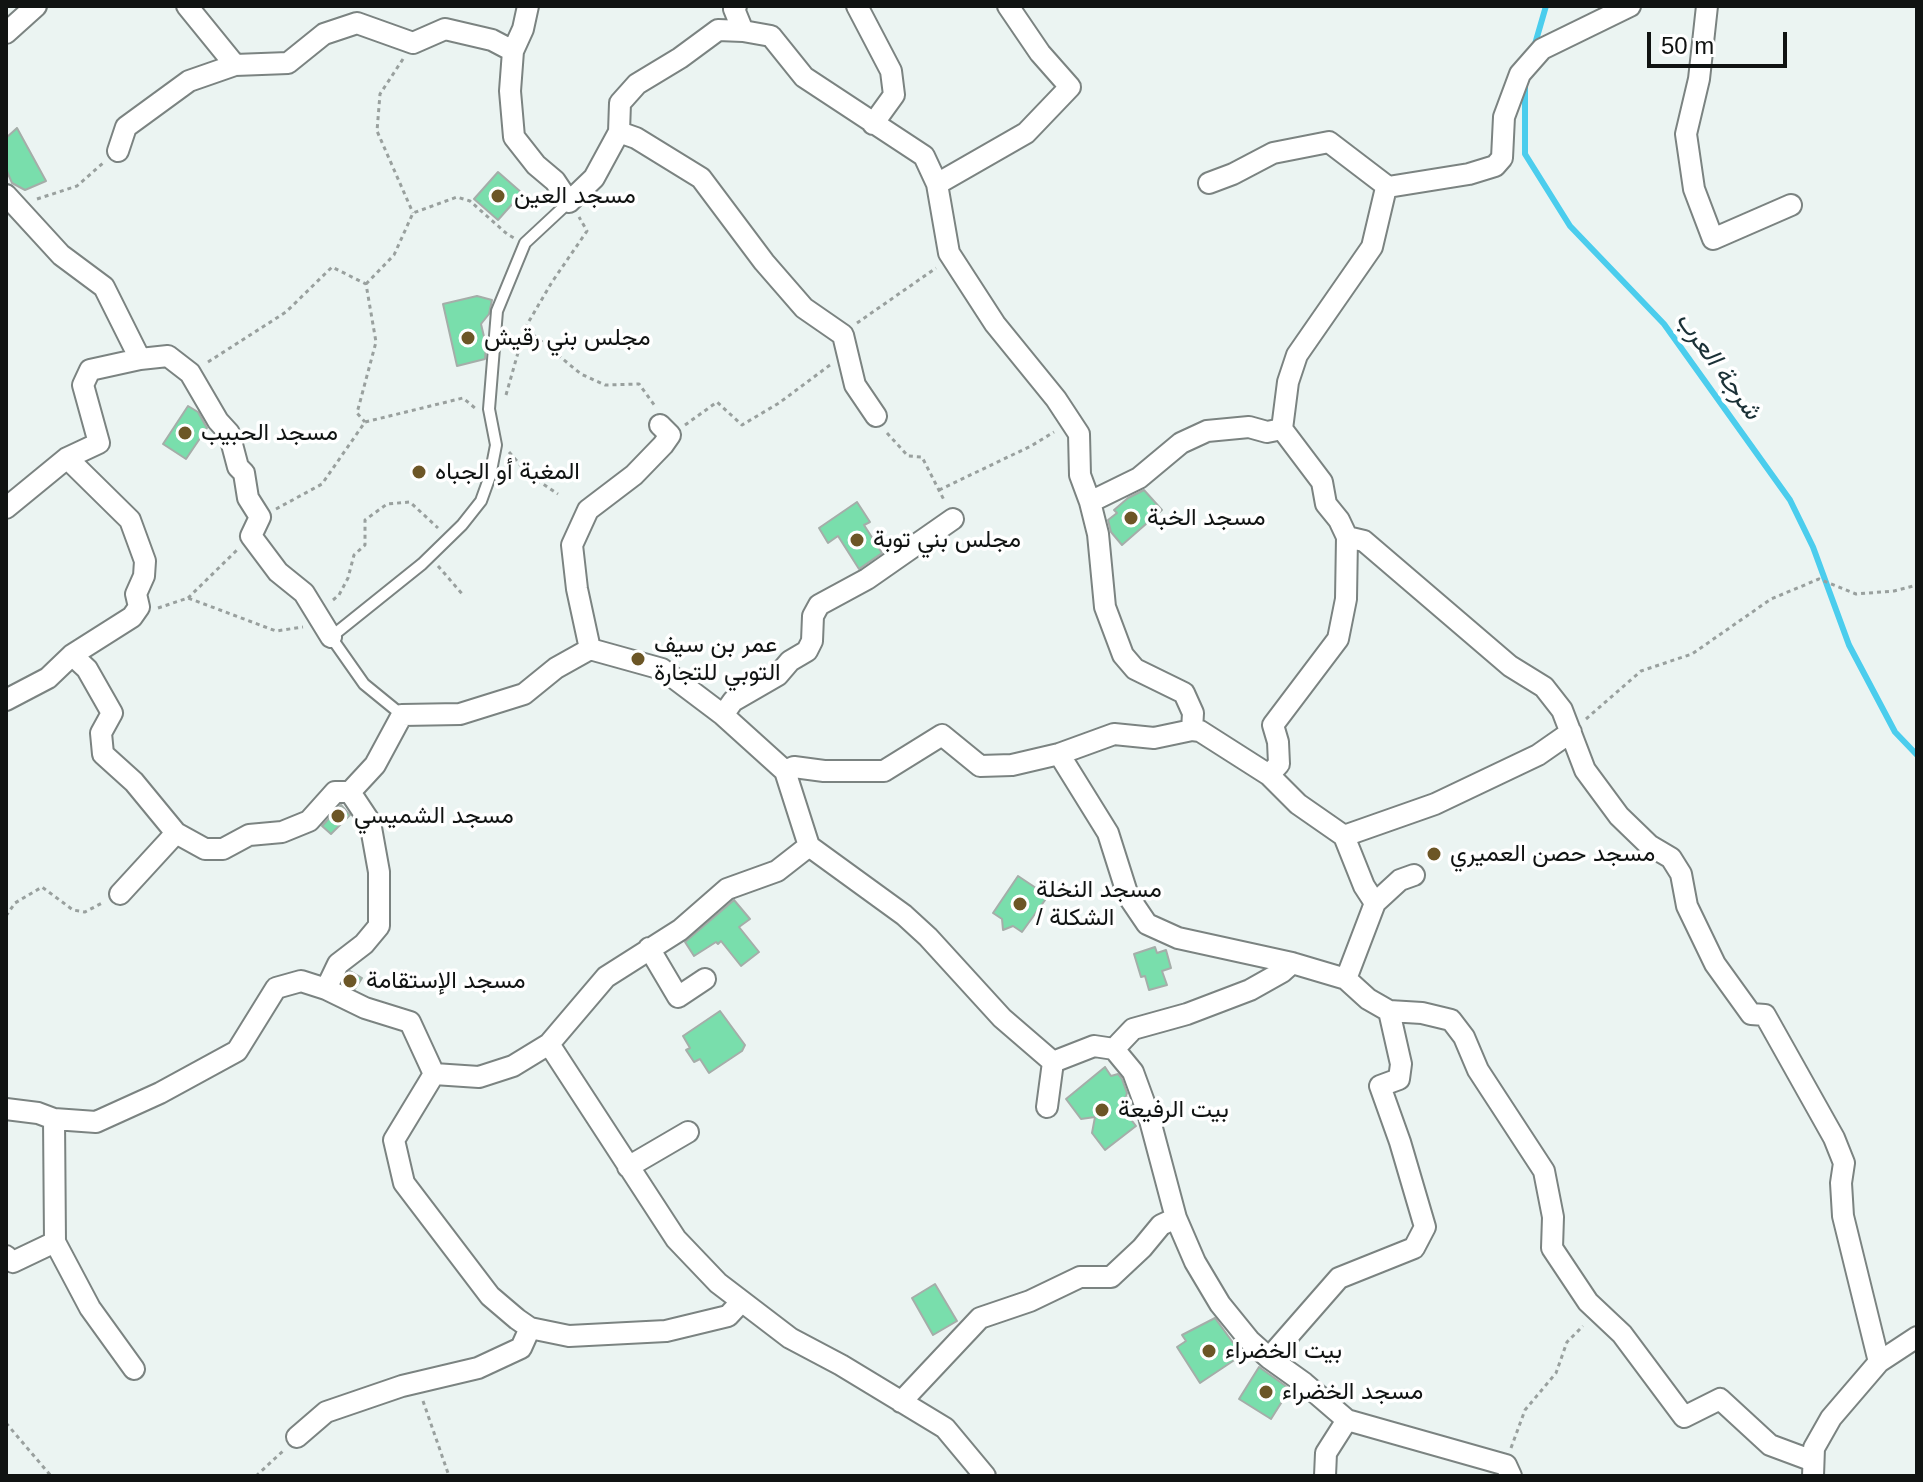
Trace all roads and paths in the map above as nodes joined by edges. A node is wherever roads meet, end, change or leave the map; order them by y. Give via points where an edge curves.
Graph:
1 (36, 6) edge
2 (187, 6) edge
3 (528, 6) edge
4 (736, 6) edge
5 (857, 6) edge
6 (1008, 6) edge
7 (1630, 6) edge
8 (1707, 6) edge
9 (743, 31) junction
10 (6, 33) edge
11 (413, 43) junction
12 (513, 51) junction
13 (235, 65) junction
14 (873, 124) junction
15 (619, 132) junction
16 (118, 151) joint
17 (1209, 183) dead end
18 (937, 184) junction
19 (1388, 187) junction
20 (11, 200) edge
21 (569, 202) junction
22 (1791, 205) dead end
23 (413, 213) junction
24 (525, 243) junction
25 (949, 253) junction
26 (366, 284) junction
27 (525, 328) junction
28 (844, 344) junction
29 (140, 359) junction
30 (190, 373) junction
31 (490, 402) junction
32 (876, 416) joint
33 (491, 420) junction
34 (1070, 421) junction
35 (365, 422) junction
36 (1282, 429) junction
37 (665, 430) junction
38 (496, 445) junction
39 (67, 458) junction
40 (939, 490) junction
41 (558, 494) dead end
42 (1090, 502) junction
43 (6, 508) edge
44 (260, 517) junction
45 (953, 519) joint
46 (251, 536) junction
47 (1347, 537) junction
48 (448, 540) junction
49 (430, 557) junction
50 (1917, 585) edge
51 (464, 596) dead end
52 (188, 598) junction
53 (132, 617) junction
54 (323, 625) junction
55 (590, 649) junction
56 (72, 655) junction
57 (6, 700) edge
58 (402, 715) junction
59 (723, 715) junction
60 (1192, 730) junction
61 (1571, 732) junction
62 (1059, 754) junction
63 (785, 771) junction
64 (1269, 775) junction
65 (350, 792) junction
66 (176, 833) junction
67 (1344, 836) junction
68 (809, 846) junction
69 (1414, 875) dead end
70 (120, 894) joint
71 (1375, 903) junction
72 (6, 916) edge
73 (649, 948) junction
74 (1292, 963) junction
75 (705, 979) dead end
76 (1346, 979) junction
77 (326, 989) junction
78 (1389, 1011) junction
79 (549, 1044) junction
80 (1114, 1049) junction
81 (1053, 1062) junction
82 (434, 1074) junction
83 (1047, 1107) dead end
84 (6, 1109) edge
85 (54, 1119) junction
86 (688, 1132) dead end
87 (628, 1167) junction
88 (1176, 1218) junction
89 (55, 1242) junction
90 (6, 1256) edge
91 (741, 1302) junction
92 (1597, 1312) junction
93 (530, 1328) junction
94 (1917, 1337) edge
95 (1269, 1358) junction
96 (1879, 1362) junction
97 (134, 1369) dead end
98 (417, 1382) junction
99 (901, 1402) junction
100 (1347, 1420) junction
101 (6, 1423) edge
102 (297, 1437) joint
103 (1813, 1469) edge
104 (1508, 1470) edge
105 (51, 1476) edge
106 (256, 1476) edge
107 (449, 1476) edge
108 (985, 1476) edge
109 (1325, 1476) edge

1 - 10 street
2 - 13 street
3 - 12 street
4 - 9 street
5 - 14 street via 891,71 894,95
6 - 18 street via 1070,87 1026,133
7 - 19 street via 1542,49 1520,74 1504,117 1502,158 1495,166
8 - 22 street via 1686,134 1694,189 1713,239
9 - 14 street via 771,36 804,77
9 - 15 street via 718,30 637,84 620,103
11 - 12 street via 445,29 492,40
11 - 13 street via 357,23 324,34 288,63
11 - 23 path via 380,94 377,131
12 - 21 street via 514,137
13 - 16 street via 189,81 126,127
14 - 18 street via 924,156
15 - 21 street via 594,178
15 - 28 street via 701,178 764,262
16 - 20 path via 77,186
17 - 19 street via 1273,153 1329,142
18 - 25 street
19 - 36 street via 1372,247 1297,355
20 - 29 street via 61,255 104,287
21 - 24 lane
21 - 27 path via 587,231
23 - 24 path via 457,197
23 - 26 path via 394,255
24 - 31 lane via 497,311
25 - 28 path via 937,268 859,321
25 - 34 street via 995,324
26 - 30 path via 332,267 286,312
26 - 35 path via 376,342 357,413
27 - 31 path via 508,391 502,401
27 - 37 path via 581,374 605,385 639,384
28 - 32 street via 855,385
28 - 37 path via 779,403 742,425 717,402
29 - 30 street via 168,356
29 - 39 street via 90,370 83,385 99,443
30 - 44 street via 229,433 248,498
31 - 33 lane
32 - 40 path via 908,456 922,457
33 - 35 path via 463,398
33 - 38 lane
34 - 40 path
34 - 42 street via 1079,434 1080,475
35 - 44 path via 322,484
36 - 42 street via 1207,431 1181,443 1139,478
36 - 47 street via 1322,482 1326,504
37 - 55 street via 663,445 588,510 572,545
38 - 41 path
38 - 48 lane via 481,501
39 - 43 street
39 - 53 street via 130,520 145,561 136,594 139,607
40 - 45 path
42 - 60 street via 1105,607 1123,655 1135,669 1184,693 1193,713
44 - 46 street
45 - 59 street via 867,579 819,605 807,651 733,701
46 - 52 path
46 - 54 street via 278,572 304,593
47 - 61 street via 1364,541 1510,666 1544,687
47 - 64 street via 1346,599 1338,639 1273,725 1279,764
48 - 49 lane
48 - 54 path via 410,502 387,504 365,520 365,545 354,555
49 - 51 path
49 - 54 lane
50 - 61 path via 1856,594 1819,579 1771,599 1692,654 1641,671
52 - 53 path
52 - 54 path via 276,631
53 - 56 street
54 - 58 lane via 364,684
55 - 58 street via 524,694 460,714
55 - 59 street via 662,669
56 - 57 street via 48,678
56 - 66 street via 87,669 112,713 101,733 103,754
58 - 65 street via 375,765
59 - 63 street
60 - 62 street via 1154,738 1114,734
60 - 64 street
61 - 67 street via 1538,755 1435,804
61 - 96 street via 1585,770 1619,816 1671,858 1715,964 1751,1014 1765,1015 1834,1138 1844,1163 1843,1216
62 - 63 street via 980,766 942,735 884,771
62 - 74 street via 1108,833 1128,896 1147,924 1178,938
63 - 68 street
64 - 67 street via 1298,804
65 - 66 street via 335,792 309,821 282,832 249,835 223,849 205,849
65 - 77 street via 370,822 379,872 379,926 338,964
66 - 70 street
67 - 71 street
68 - 73 street via 777,871 727,889 680,930
68 - 81 street via 904,915 1002,1018
69 - 71 street via 1400,880
70 - 72 path via 85,912 73,910 42,887 15,903
71 - 76 street
73 - 75 street via 678,997
73 - 79 street via 606,977
74 - 76 street
74 - 80 street via 1250,990 1133,1029
76 - 78 street
77 - 82 street via 410,1022
77 - 85 street via 301,981 276,988 237,1051 96,1122
78 - 92 street via 1451,1020 1464,1037 1478,1070 1544,1171 1553,1217 1552,1248
78 - 95 street via 1401,1064 1399,1079 1380,1086 1425,1227 1414,1248 1339,1278
79 - 82 street via 513,1066 479,1077
79 - 87 street
80 - 81 street via 1094,1046
80 - 88 street via 1133,1072
81 - 83 street
82 - 93 street via 394,1140 404,1183 490,1296
84 - 85 street
85 - 89 street
86 - 87 street
87 - 91 street via 676,1239
88 - 95 street via 1220,1304
88 - 99 street via 1161,1225 1111,1277 1080,1277 980,1318
89 - 90 street via 13,1262
89 - 97 street via 90,1308
91 - 93 street via 728,1316 666,1331 569,1336
91 - 99 street via 790,1338
92 - 103 street via 1622,1334 1684,1417 1720,1399 1770,1445
92 - 104 path via 1567,1342 1556,1373 1525,1410
93 - 98 street via 521,1348 478,1368
94 - 96 street
95 - 100 street
96 - 103 street via 1831,1418 1814,1448
98 - 102 street via 326,1412
98 - 107 path
99 - 108 street via 945,1428
100 - 104 street
100 - 109 street via 1326,1453
101 - 105 path
102 - 106 path

